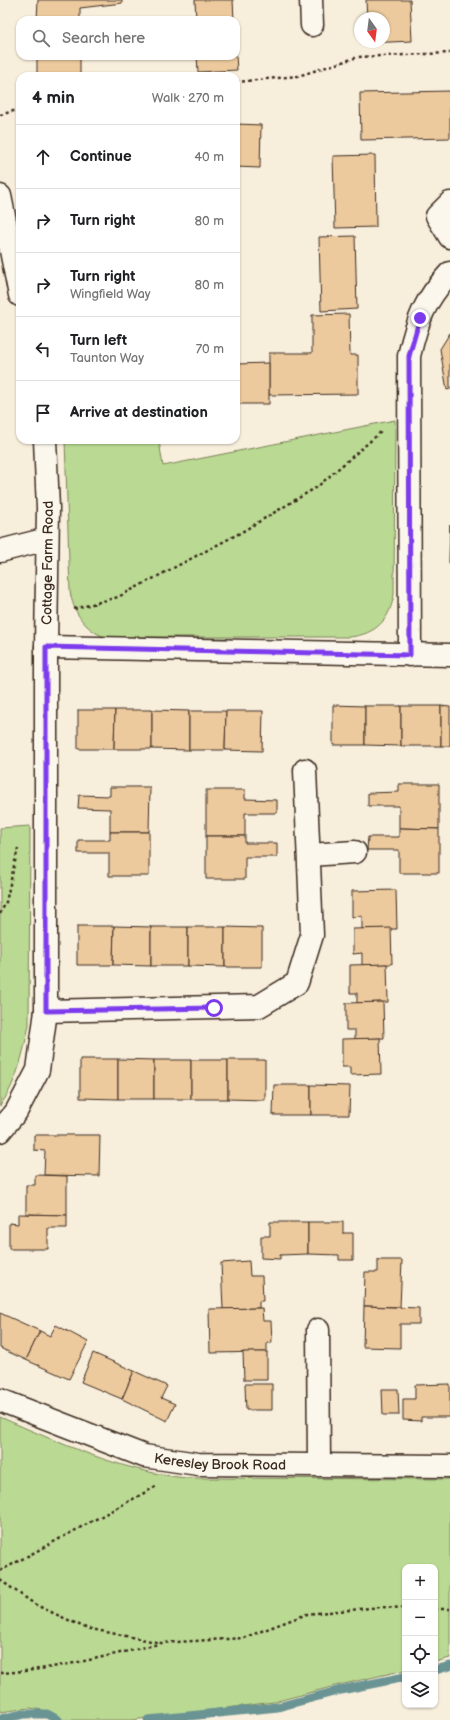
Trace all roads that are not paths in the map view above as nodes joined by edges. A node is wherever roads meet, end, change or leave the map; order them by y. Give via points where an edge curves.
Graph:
1 (311, 0) edge
2 (312, 25) dead end
3 (0, 196) edge
4 (450, 203) edge
5 (450, 237) edge
6 (450, 273) edge
7 (16, 275) edge
8 (44, 444) edge
9 (47, 539) junction
10 (0, 551) edge
11 (46, 647) junction
12 (410, 655) junction
13 (450, 655) edge
14 (305, 770) dead end
15 (355, 852) dead end
16 (309, 855) junction
17 (46, 1011) junction
18 (0, 1130) edge
19 (318, 1330) dead end
20 (0, 1400) edge
21 (319, 1464) junction
22 (450, 1466) edge

1 - 2 street
3 - 7 street
4 - 5 street via 437,216
6 - 12 street via 430,297 420,318 409,356
8 - 9 street, Cottage Farm Road
9 - 10 street
9 - 11 street, Cottage Farm Road
11 - 12 street
11 - 17 street, Cottage Farm Road
12 - 13 street
14 - 16 street
15 - 16 street
16 - 17 street via 312,935 297,983 259,1006
17 - 18 street, Cottage Farm Road via 38,1070 16,1112
19 - 21 street
20 - 21 street, Keresley Brook Road via 144,1456 198,1464
21 - 22 street, Keresley Brook Road

